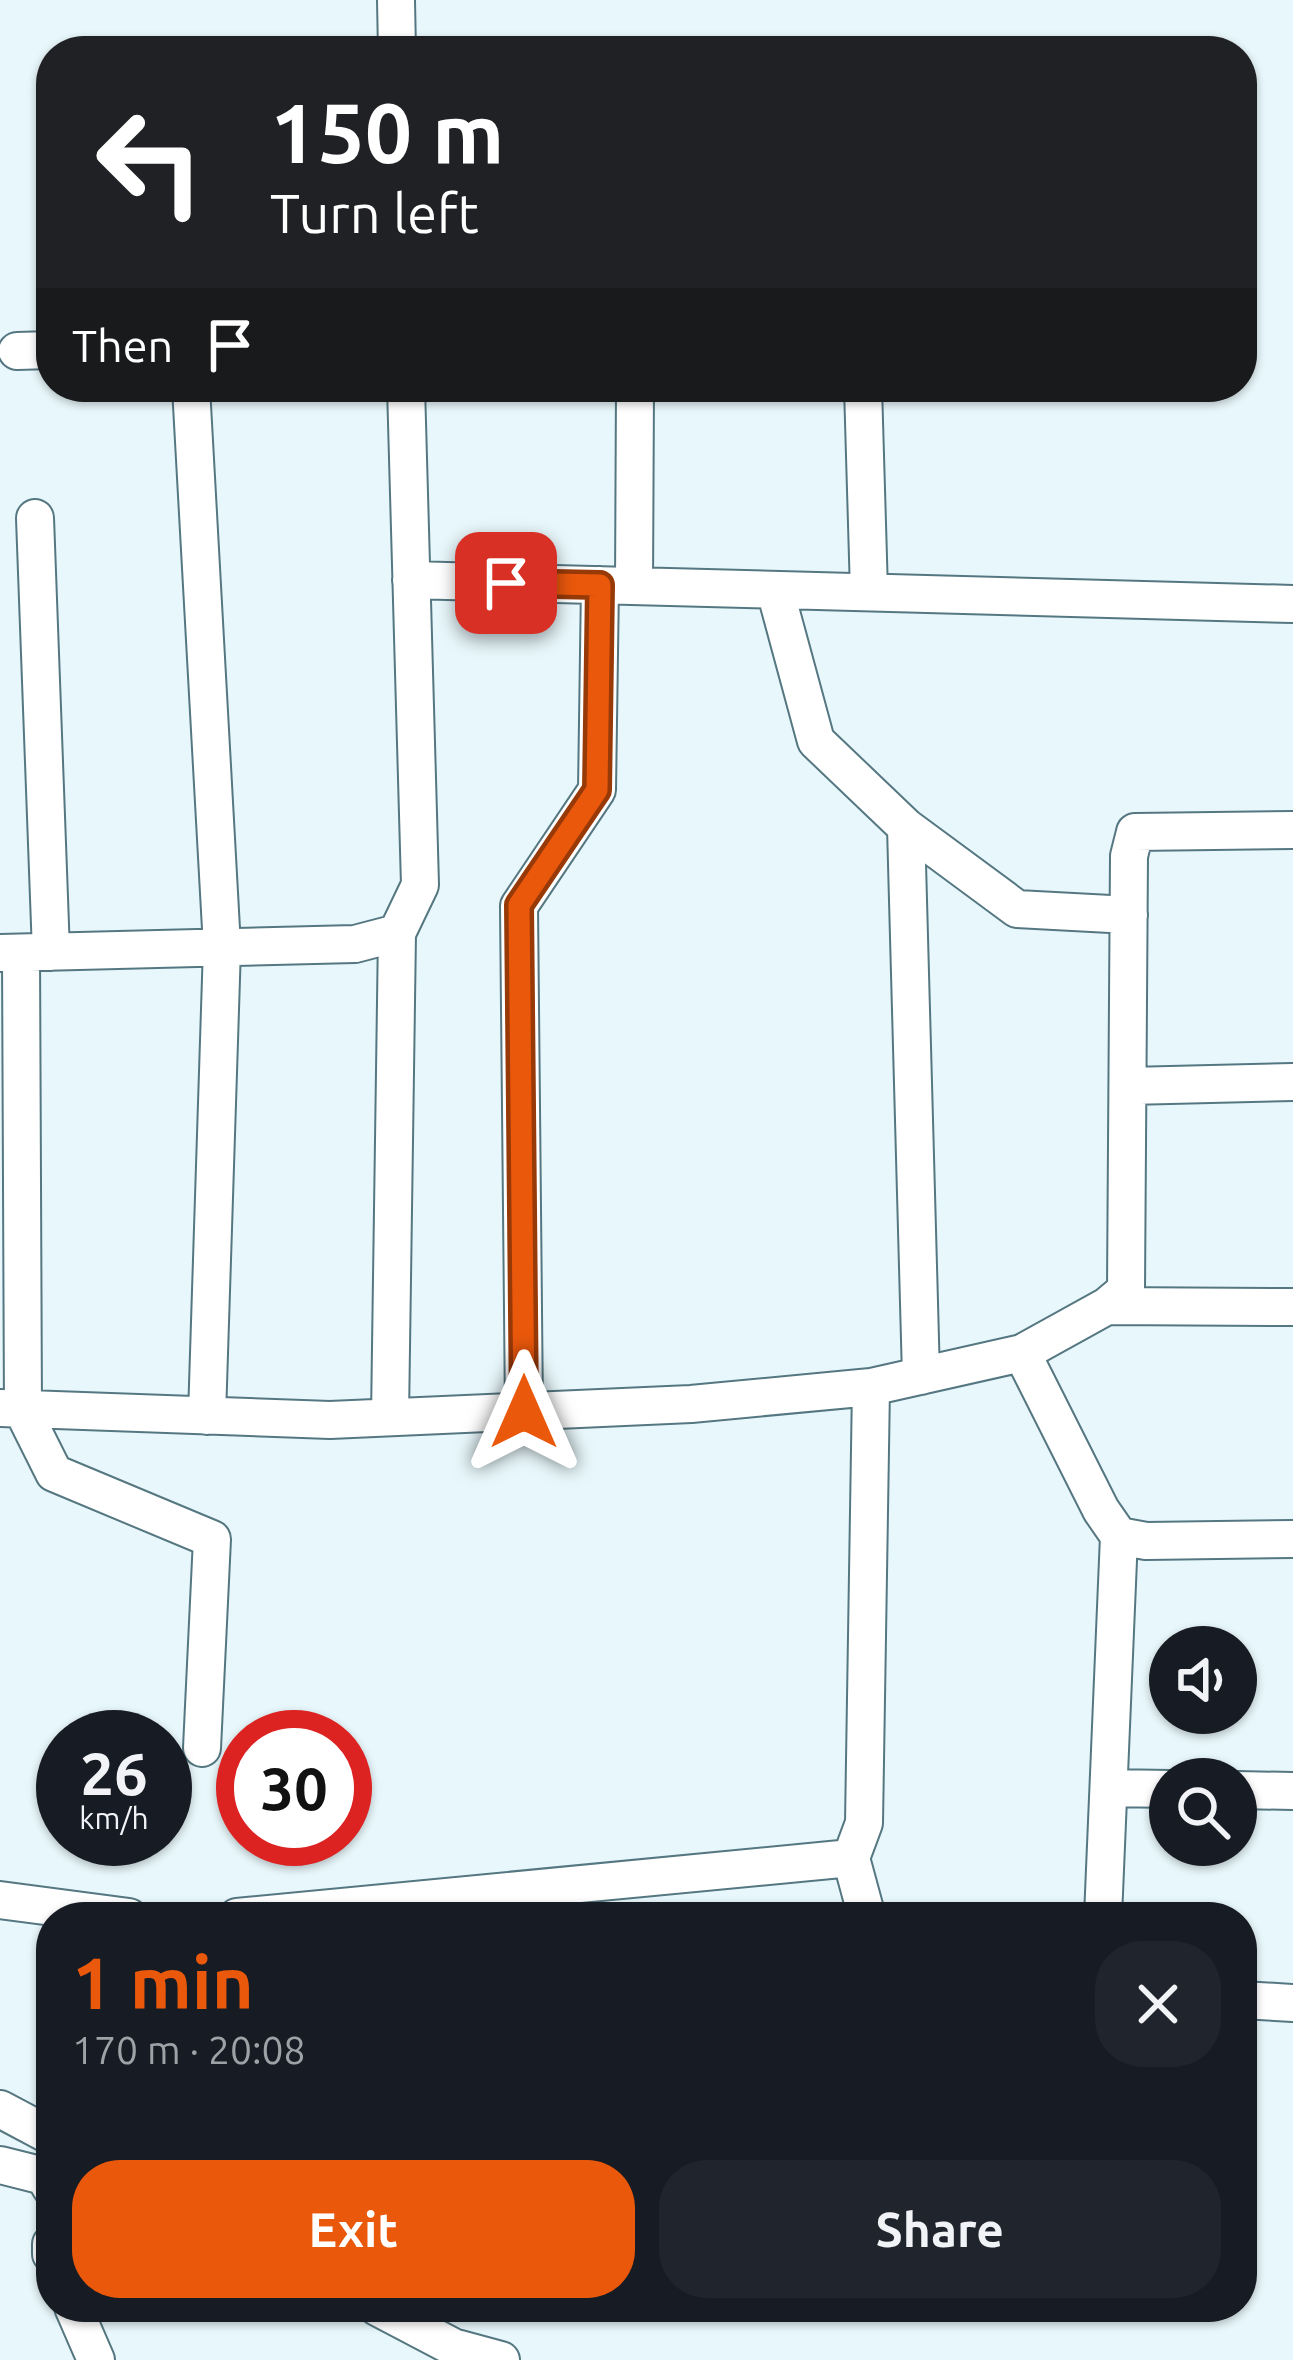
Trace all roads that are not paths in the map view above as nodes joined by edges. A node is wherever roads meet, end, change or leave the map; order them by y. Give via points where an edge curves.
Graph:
1 (396, 0) edge
2 (397, 36) edge
3 (191, 402) edge
4 (406, 402) edge
5 (634, 402) edge
6 (863, 402) edge
7 (35, 518) dead end
8 (412, 580) junction
9 (617, 586) junction
10 (775, 590) junction
11 (869, 592) junction
12 (1293, 604) edge
13 (906, 827) junction
14 (1293, 830) edge
15 (1129, 915) junction
16 (397, 933) junction
17 (222, 947) junction
18 (24, 953) edge
19 (1293, 1082) edge
20 (1129, 1086) junction
21 (11, 1215) edge
22 (1107, 1306) junction
23 (1293, 1307) edge
24 (1022, 1353) junction
25 (921, 1376) junction
26 (871, 1388) junction
27 (12, 1409) edge
28 (524, 1412) junction
29 (208, 1416) junction
30 (390, 1417) junction
31 (1120, 1536) junction
32 (1293, 1539) edge
33 (202, 1748) dead end
34 (1108, 1787) junction
35 (1149, 1788) edge
36 (1257, 1790) edge
37 (1293, 1791) edge
38 (851, 1858) junction
39 (0, 1900) edge
40 (393, 1902) edge
41 (863, 1902) edge
42 (1104, 1902) edge
43 (36, 1905) edge
44 (1257, 2001) edge
45 (1293, 2003) edge
46 (0, 2109) edge
47 (36, 2128) edge
48 (0, 2165) edge
49 (36, 2174) edge
50 (80, 2322) edge
51 (406, 2322) edge
52 (96, 2360) edge
53 (501, 2360) edge

1 - 2 street
3 - 17 street
4 - 8 street
5 - 9 street
6 - 11 street
7 - 18 street
8 - 9 street
8 - 16 street via 420,885
9 - 10 street
9 - 28 street via 597,790 519,905
10 - 11 street
10 - 13 street via 816,741
11 - 12 street
13 - 15 street via 1018,909
13 - 25 street
14 - 15 street via 1135,832
15 - 20 street
16 - 17 street via 355,944
16 - 30 street
17 - 18 street
17 - 29 street
18 - 21 street
19 - 20 street
20 - 22 street via 1129,1263 1126,1290
21 - 27 street
22 - 23 street
22 - 24 street
24 - 25 street
24 - 31 street
25 - 26 street
26 - 28 street
26 - 38 street via 864,1822
27 - 29 street
27 - 33 street via 54,1473 212,1539
28 - 30 street
29 - 30 street
31 - 32 street
31 - 34 street
34 - 35 street
34 - 42 street
36 - 37 street
38 - 40 street
38 - 41 street
39 - 43 street
44 - 45 street
46 - 47 street
48 - 49 street
50 - 52 street
51 - 53 street

